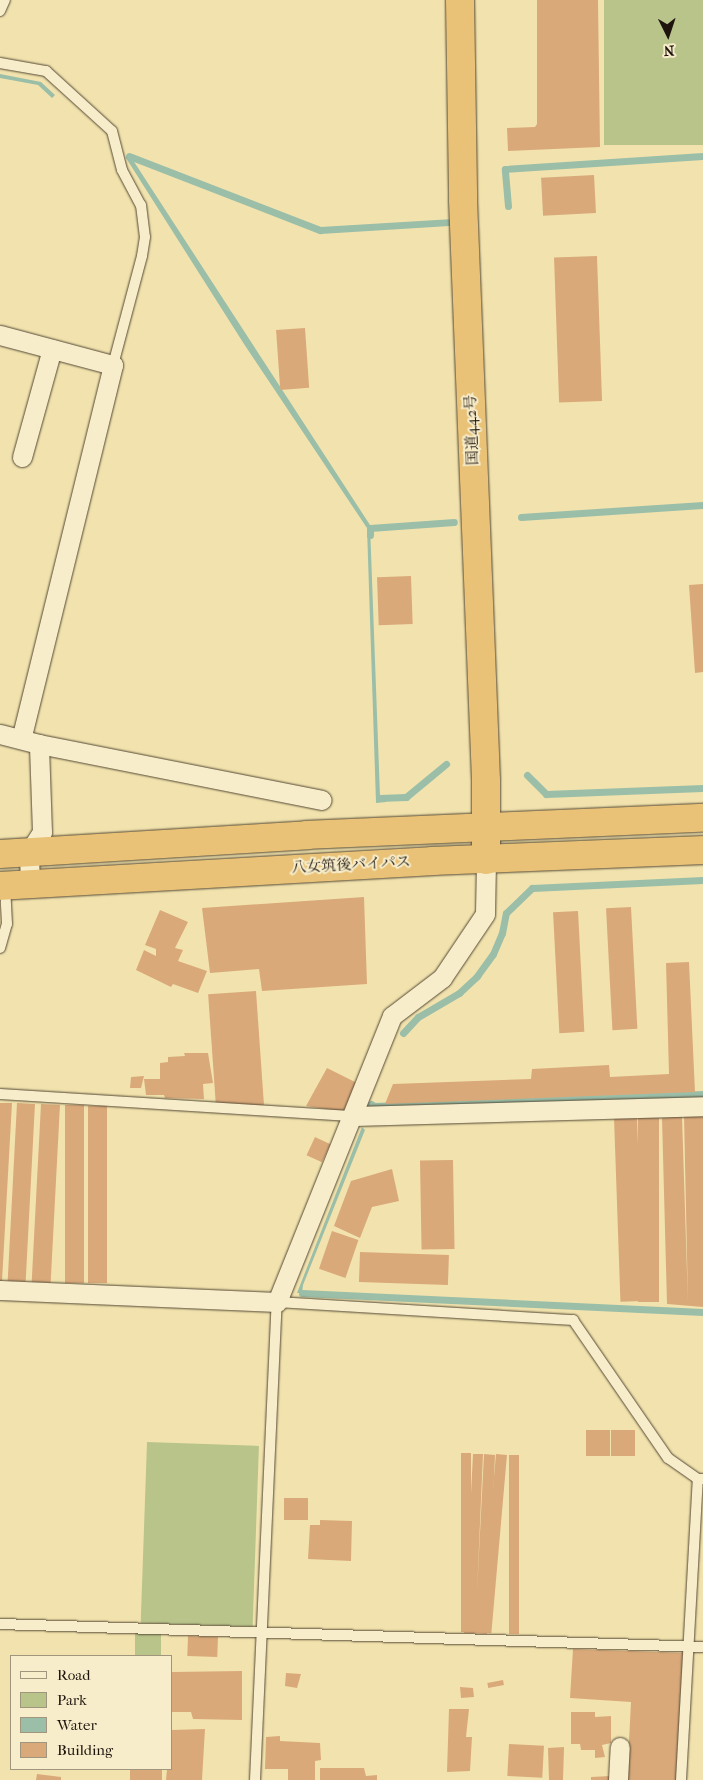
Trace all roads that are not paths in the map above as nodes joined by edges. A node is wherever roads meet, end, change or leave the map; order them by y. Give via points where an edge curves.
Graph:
1 (5, 0) edge
2 (460, 0) edge
3 (0, 11) edge
4 (0, 63) edge
5 (0, 336) edge
6 (52, 349) junction
7 (113, 365) junction
8 (22, 457) dead end
9 (0, 734) edge
10 (21, 739) junction
11 (39, 744) junction
12 (322, 800) dead end
13 (703, 818) edge
14 (486, 827) junction
15 (703, 850) edge
16 (29, 852) junction
17 (0, 854) edge
18 (486, 860) junction
19 (11, 885) edge
20 (0, 948) edge
21 (0, 1094) edge
22 (703, 1106) edge
23 (354, 1116) junction
24 (0, 1290) edge
25 (277, 1302) junction
26 (701, 1479) edge
27 (0, 1624) edge
28 (261, 1632) junction
29 (689, 1646) junction
30 (703, 1647) edge
31 (620, 1747) dead end
32 (256, 1780) edge
33 (618, 1780) edge
34 (681, 1780) edge

1 - 3 lane
2 - 14 highway, 国道442号 via 463,200
4 - 7 lane via 46,71 112,131 122,170 141,205 145,237 142,256
5 - 6 street
6 - 7 street
6 - 8 street
7 - 10 street
9 - 10 street
10 - 11 street
11 - 12 street
11 - 16 street via 42,832
13 - 14 highway, 八女筑後バイパス
14 - 16 highway, 八女筑後バイパス
14 - 18 highway, 国道442号
15 - 18 highway, 八女筑後バイパス
16 - 17 highway, 八女筑後バイパス
16 - 19 street
18 - 19 highway, 八女筑後バイパス
18 - 23 street via 485,914 442,978 392,1016
19 - 20 lane via 7,924
21 - 23 lane
22 - 23 street
23 - 25 street
24 - 25 street
25 - 26 lane via 573,1320 668,1458
25 - 28 lane
26 - 29 lane
27 - 28 lane
28 - 29 lane
28 - 32 lane
29 - 30 lane
29 - 34 lane
31 - 33 street

